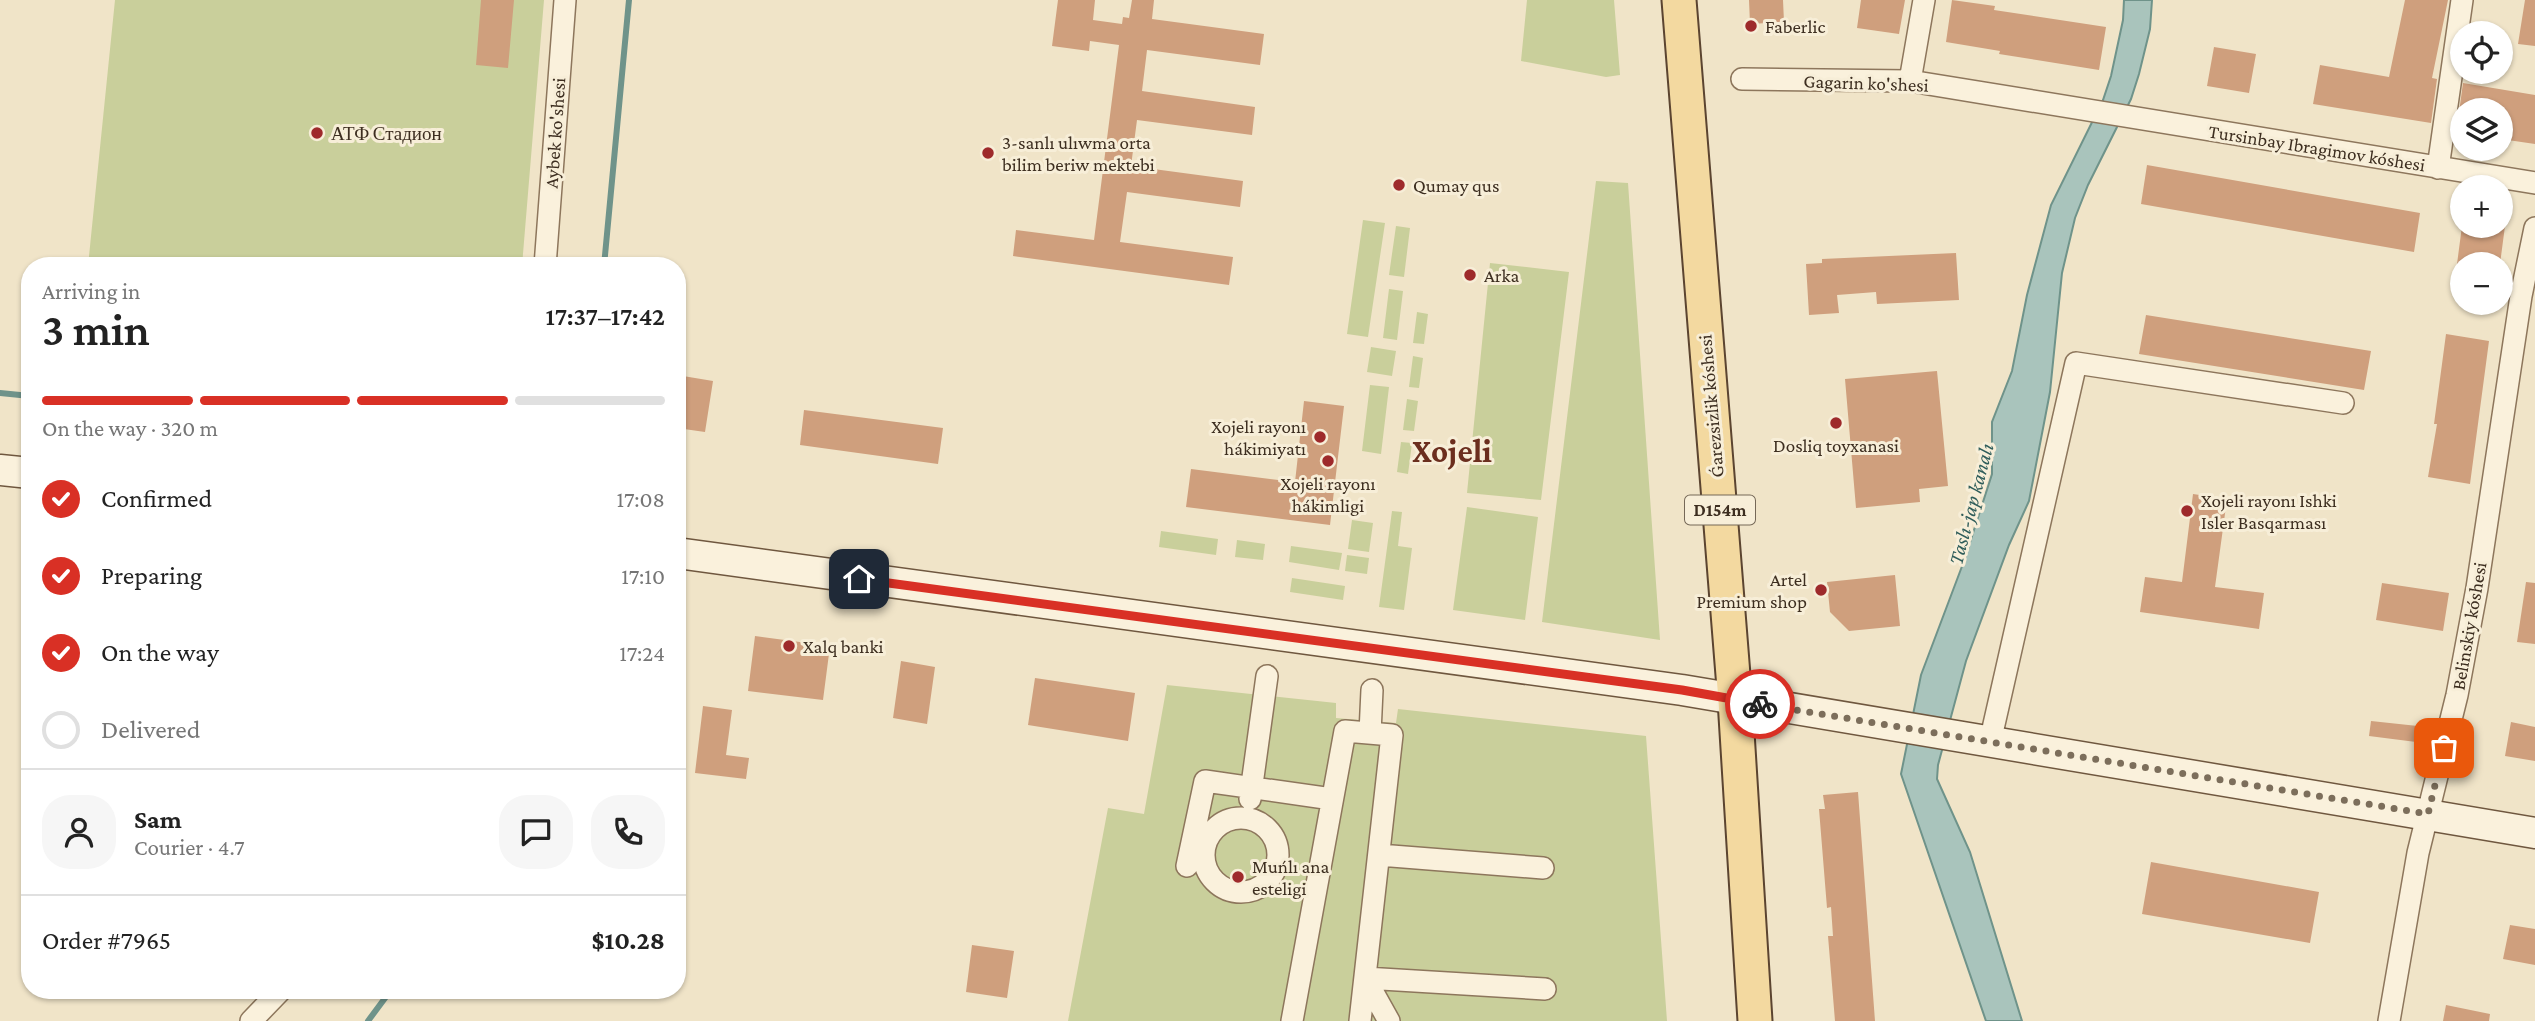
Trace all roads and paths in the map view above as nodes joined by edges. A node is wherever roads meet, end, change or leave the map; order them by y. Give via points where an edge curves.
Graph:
1 (565, 0) edge
2 (1679, 0) edge
3 (1924, 0) edge
4 (2462, 0) edge
5 (1742, 79) dead end
6 (1910, 81) junction
7 (2141, 120) joint
8 (2438, 167) junction
9 (2535, 183) edge
10 (2535, 228) edge
11 (546, 257) edge
12 (2343, 404) dead end
13 (0, 470) edge
14 (21, 472) edge
15 (686, 553) edge
16 (1267, 677) dead end
17 (1372, 690) dead end
18 (1735, 700) junction
19 (1370, 733) junction
20 (1976, 739) junction
21 (1332, 799) junction
22 (2428, 814) junction
23 (1247, 818) junction
24 (2535, 833) edge
25 (1194, 854) junction
26 (1379, 855) junction
27 (1544, 868) dead end
28 (1365, 978) junction
29 (1545, 989) dead end
30 (272, 999) edge
31 (251, 1021) edge
32 (1292, 1021) edge
33 (1360, 1021) edge
34 (1389, 1021) edge
35 (1755, 1021) edge
36 (2389, 1021) edge

1 - 11 street, Aybek ko'shesi
2 - 18 main road, Ǵarezsizlik kóshesi / D154m
3 - 6 street
4 - 8 street
5 - 6 street, Gagarin ko'shesi
6 - 7 street, Gagarin ko'shesi
7 - 8 street, Tursinbay Ibragimov kóshesi
8 - 9 street, Tursinbay Ibragimov kóshesi
10 - 22 street, Belinskiy kóshesi via 2458,695
12 - 20 street via 2076,363
13 - 14 street
15 - 18 street
16 - 23 street
17 - 19 street
18 - 20 street
18 - 35 main road, Ǵarezsizlik kóshesi / D154m
19 - 21 street via 1345,731
19 - 26 street via 1392,735
20 - 22 street
21 - 25 street via 1205,780
21 - 32 street
22 - 24 street
22 - 36 street, Belinskiy kóshesi
23 - 25 street via 1224,821
23 - 25 street via 1259,822 1275,839 1278,863 1264,884 1253,891 1228,891
26 - 27 street
26 - 28 street
28 - 29 street
28 - 33 street
28 - 34 street
30 - 31 street

